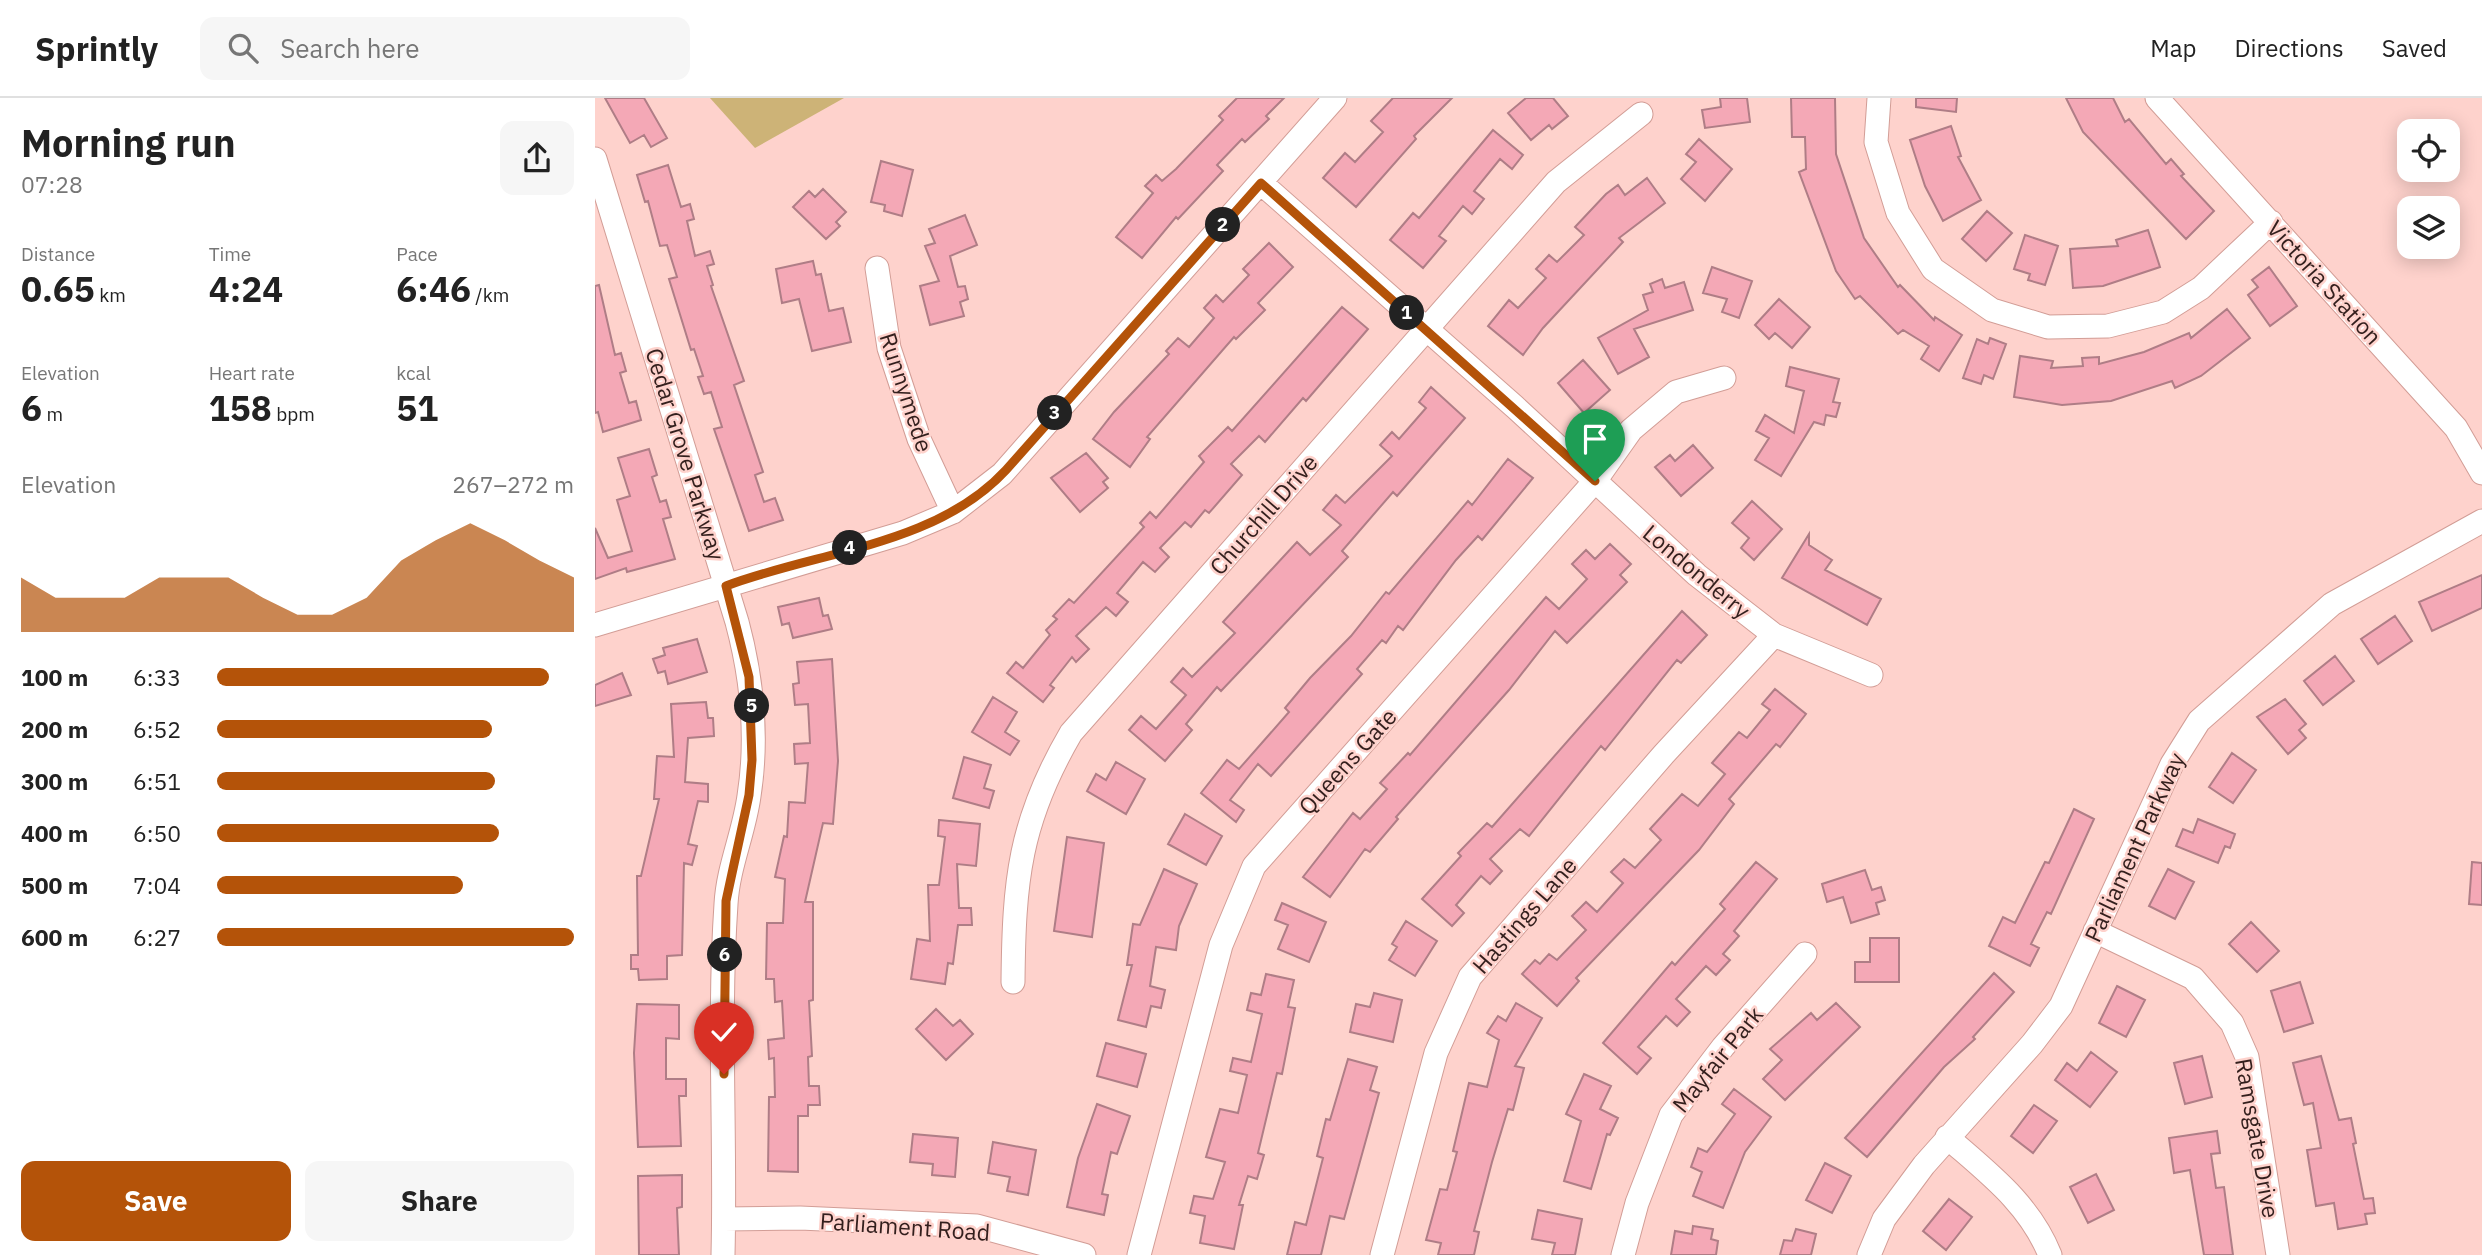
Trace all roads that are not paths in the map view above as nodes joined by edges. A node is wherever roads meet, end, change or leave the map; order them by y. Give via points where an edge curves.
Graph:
1 (1335, 98) edge
2 (1879, 98) edge
3 (2157, 98) edge
4 (1641, 114) dead end
5 (595, 159) edge
6 (1261, 183) junction
7 (2271, 222) junction
8 (877, 268) dead end
9 (1426, 329) junction
10 (1724, 378) dead end
11 (2482, 473) edge
12 (1595, 481) junction
13 (953, 512) junction
14 (2482, 522) edge
15 (726, 586) junction
16 (595, 625) edge
17 (1774, 635) junction
18 (1871, 675) dead end
19 (2095, 931) junction
20 (1805, 954) dead end
21 (1013, 982) dead end
22 (1947, 1138) junction
23 (724, 1219) junction
24 (723, 1255) edge
25 (1084, 1255) edge
26 (1139, 1255) edge
27 (1382, 1255) edge
28 (1623, 1255) edge
29 (1869, 1255) edge
30 (2050, 1255) edge
31 (2278, 1255) edge

1 - 6 street
2 - 7 street via 1876,142 1898,213 1933,269 1992,310 2049,327 2108,326 2164,312 2201,288
3 - 7 street, Victoria Station
4 - 9 street, Churchill Drive via 1556,183
5 - 15 street, Cedar Grove Parkway
6 - 9 street, Londonderry
6 - 13 street via 1002,474
7 - 11 street, Victoria Station via 2456,428
8 - 13 street, Runnymede via 889,348 919,439
9 - 12 street, Londonderry
9 - 21 street, Churchill Drive via 1071,733 1027,826 1016,903
10 - 12 street, Queens Gate via 1676,392 1631,430
12 - 17 street, Londonderry via 1697,575
12 - 26 street, Queens Gate via 1254,866 1221,945
13 - 15 street via 903,533
14 - 19 street, Parliament Parkway via 2332,604 2199,721 2172,764
15 - 16 street
15 - 23 street, Cedar Grove Parkway via 749,677 752,760 726,901
17 - 18 street, Londonderry
17 - 27 street, Hastings Lane via 1469,977 1436,1053
19 - 22 street, Parliament Parkway via 2061,1006
19 - 31 street, Ramsgate Drive via 2193,978 2232,1023 2247,1057
20 - 28 street, Mayfair Park via 1723,1047 1671,1115 1637,1203
22 - 29 street, Parliament Parkway via 1884,1219
22 - 30 street via 2017,1199 2040,1230
23 - 24 street, Cedar Grove Parkway
23 - 25 street, Parliament Road via 977,1226

